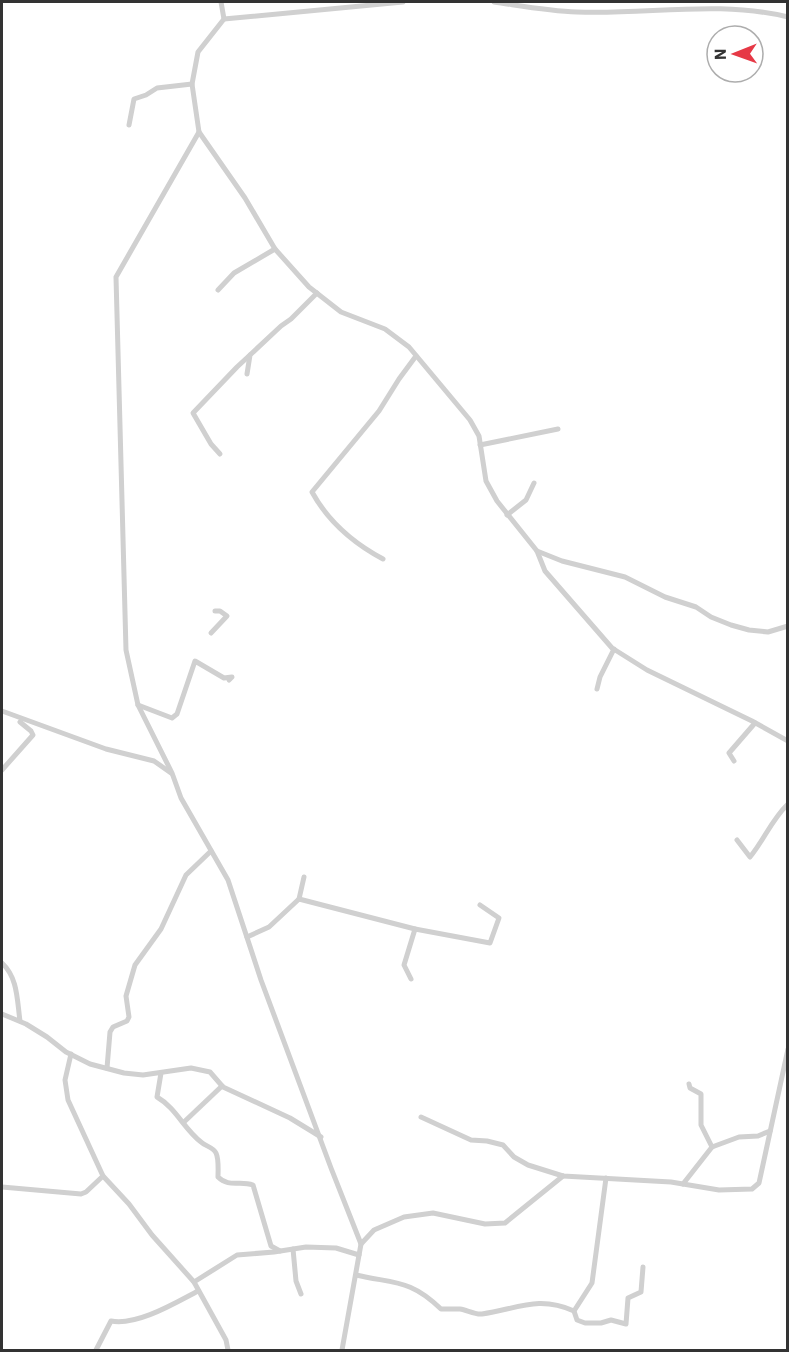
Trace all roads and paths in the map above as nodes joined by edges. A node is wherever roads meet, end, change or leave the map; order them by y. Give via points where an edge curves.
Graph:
1 (221, 2) edge
2 (403, 2) edge
3 (494, 2) edge
4 (788, 17) edge
5 (224, 19) junction
6 (192, 84) junction
7 (129, 125) dead end
8 (200, 132) junction
9 (275, 249) junction
10 (218, 290) dead end
11 (317, 293) junction
12 (250, 355) junction
13 (416, 356) junction
14 (247, 374) dead end
15 (558, 429) dead end
16 (480, 445) junction
17 (220, 454) dead end
18 (534, 483) dead end
19 (507, 515) junction
20 (537, 551) junction
21 (383, 559) dead end
22 (215, 611) dead end
23 (788, 627) edge
24 (211, 633) dead end
25 (614, 649) junction
26 (229, 680) dead end
27 (597, 689) dead end
28 (138, 705) junction
29 (2, 712) edge
30 (755, 723) junction
31 (788, 741) edge
32 (734, 761) dead end
33 (2, 770) edge
34 (172, 773) junction
35 (788, 804) edge
36 (737, 840) dead end
37 (211, 851) junction
38 (304, 878) dead end
39 (299, 899) junction
40 (480, 905) dead end
41 (415, 929) junction
42 (247, 937) junction
43 (2, 963) edge
44 (411, 979) dead end
45 (2, 1014) edge
46 (20, 1021) junction
47 (788, 1049) edge
48 (71, 1054) junction
49 (107, 1068) junction
50 (161, 1073) junction
51 (689, 1084) dead end
52 (222, 1086) junction
53 (421, 1117) dead end
54 (184, 1122) junction
55 (770, 1131) junction
56 (321, 1137) junction
57 (712, 1147) junction
58 (103, 1176) junction
59 (563, 1176) junction
60 (606, 1178) junction
61 (682, 1184) junction
62 (2, 1187) edge
63 (361, 1244) junction
64 (293, 1249) junction
65 (280, 1251) junction
66 (359, 1255) junction
67 (643, 1267) dead end
68 (356, 1275) junction
69 (194, 1282) junction
70 (198, 1291) junction
71 (301, 1294) dead end
72 (574, 1311) junction
73 (96, 1350) edge
74 (228, 1350) edge
75 (342, 1350) edge

1 - 5 street
2 - 5 street
3 - 4 street via 578,12 733,9
5 - 6 street via 198,52
6 - 7 street via 157,88 134,99
6 - 8 street
8 - 9 street via 246,198
8 - 28 street via 116,277 126,650
9 - 10 street via 234,273
9 - 11 street
11 - 12 street
11 - 13 street via 341,312 385,329
12 - 14 street
12 - 17 street via 194,413
13 - 16 street via 470,420
13 - 21 street via 379,411 312,492 337,527
15 - 16 street
16 - 19 street via 486,481
18 - 19 street via 526,500
19 - 20 street
20 - 23 street via 625,577 731,625 768,632
20 - 25 street via 545,571
22 - 24 street via 226,616
25 - 27 street
25 - 30 street
26 - 28 street via 232,677 224,678 195,661 177,714 172,718
28 - 34 street
29 - 33 street via 25,724 33,735
29 - 34 street via 106,749 154,761
30 - 31 street
30 - 32 street via 729,753
34 - 37 street via 181,798
35 - 36 street via 750,857
37 - 42 street via 228,880
37 - 49 street via 186,875 161,929 135,965 126,996 129,1017 110,1032
38 - 39 street
39 - 41 street
39 - 42 street via 269,927
40 - 41 street via 499,918 490,944
41 - 44 street via 404,965
42 - 56 street
43 - 46 street via 14,980
45 - 46 street
46 - 48 street
47 - 55 street
48 - 49 street
48 - 58 street via 65,1080 68,1100
49 - 50 street via 143,1075
50 - 52 street via 201,1069 210,1072
50 - 54 street via 157,1097
51 - 57 street via 701,1094 701,1125
52 - 54 street
52 - 56 street
53 - 59 street via 471,1140 503,1145 528,1165
54 - 65 street via 198,1140 216,1153 218,1177 232,1184 253,1185 271,1246
55 - 57 street
55 - 61 street via 759,1183 752,1189 719,1190
56 - 63 street
57 - 61 street
58 - 62 street via 81,1194
58 - 69 street
59 - 60 street
59 - 63 street via 505,1223 485,1224 433,1213 404,1217 374,1230
60 - 61 street
60 - 72 street via 592,1283
63 - 66 street
64 - 65 street
64 - 66 street via 336,1248
64 - 71 street
65 - 69 street via 237,1255
66 - 68 street
67 - 72 street via 641,1292 628,1298 626,1324 611,1320 585,1323 577,1320
68 - 72 street via 409,1285 441,1309 480,1314 546,1303
68 - 75 street
69 - 70 street
70 - 73 street via 141,1317 121,1323 111,1321
70 - 74 street

